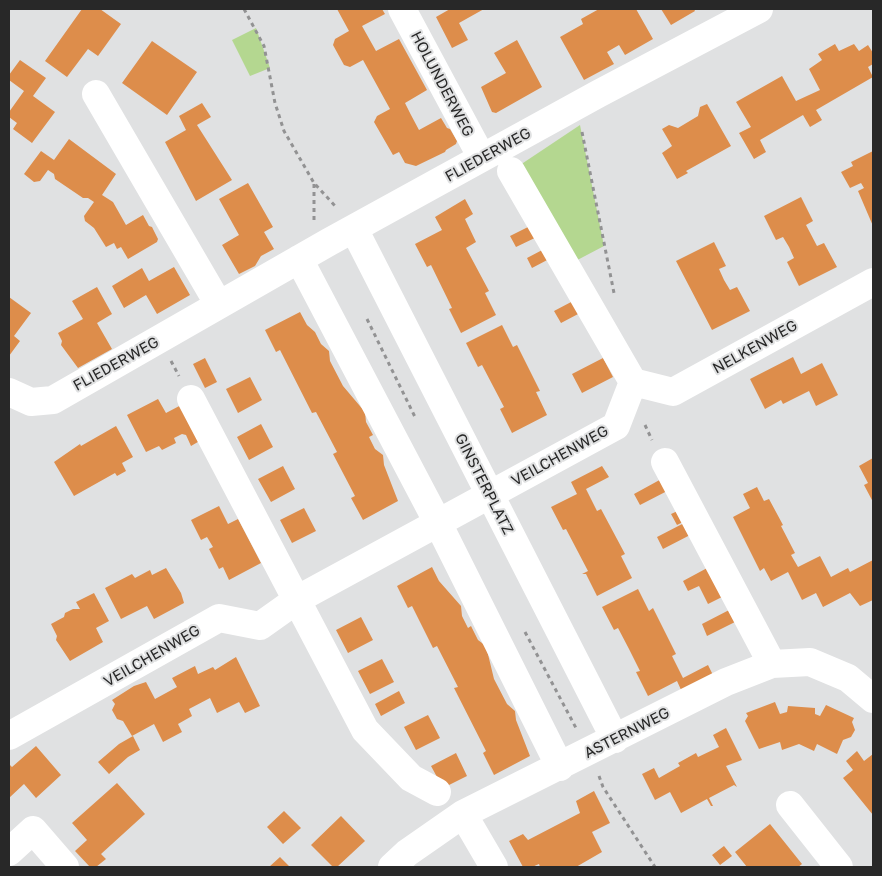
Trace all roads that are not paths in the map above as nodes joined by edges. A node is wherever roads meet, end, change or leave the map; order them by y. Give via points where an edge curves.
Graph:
1 (402, 9) edge
2 (759, 9) edge
3 (96, 94) dead end
4 (482, 158) junction
5 (511, 171) dead end
6 (354, 229) junction
7 (299, 259) junction
8 (873, 282) edge
9 (219, 305) junction
10 (633, 382) junction
11 (9, 392) edge
12 (191, 398) road end
13 (665, 462) dead end
14 (490, 495) junction
15 (438, 522) junction
16 (298, 599) junction
17 (772, 664) junction
18 (873, 699) edge
19 (9, 736) edge
20 (615, 740) junction
21 (560, 767) junction
22 (437, 792) dead end
23 (790, 805) dead end
24 (463, 814) junction
25 (9, 852) edge
26 (65, 867) edge
27 (392, 867) edge
28 (494, 867) edge
29 (838, 867) edge

1 - 4 street, HOLUNDERWEG
2 - 4 street, FLIEDERWEG
3 - 9 street
4 - 6 street, FLIEDERWEG
5 - 10 street, FLIEDERWEG
6 - 7 street, FLIEDERWEG
6 - 14 street, GINSTERPLATZ
7 - 9 street, FLIEDERWEG
7 - 15 street
8 - 10 street, NELKENWEG via 673,392
9 - 11 street, FLIEDERWEG via 53,400 30,402
10 - 14 street, VEILCHENWEG via 616,426
12 - 16 street
13 - 17 street
14 - 15 street, VEILCHENWEG
14 - 20 street, GINSTERPLATZ
15 - 16 street, VEILCHENWEG
15 - 21 street
16 - 19 street, VEILCHENWEG via 260,626 219,618
16 - 22 street via 365,730 412,778
17 - 18 street, ASTERNWEG via 810,662 848,678
17 - 20 street, ASTERNWEG via 726,682
20 - 21 street, ASTERNWEG
21 - 24 street, ASTERNWEG
23 - 29 street
24 - 27 street, ASTERNWEG
24 - 28 street
25 - 26 street via 33,830

